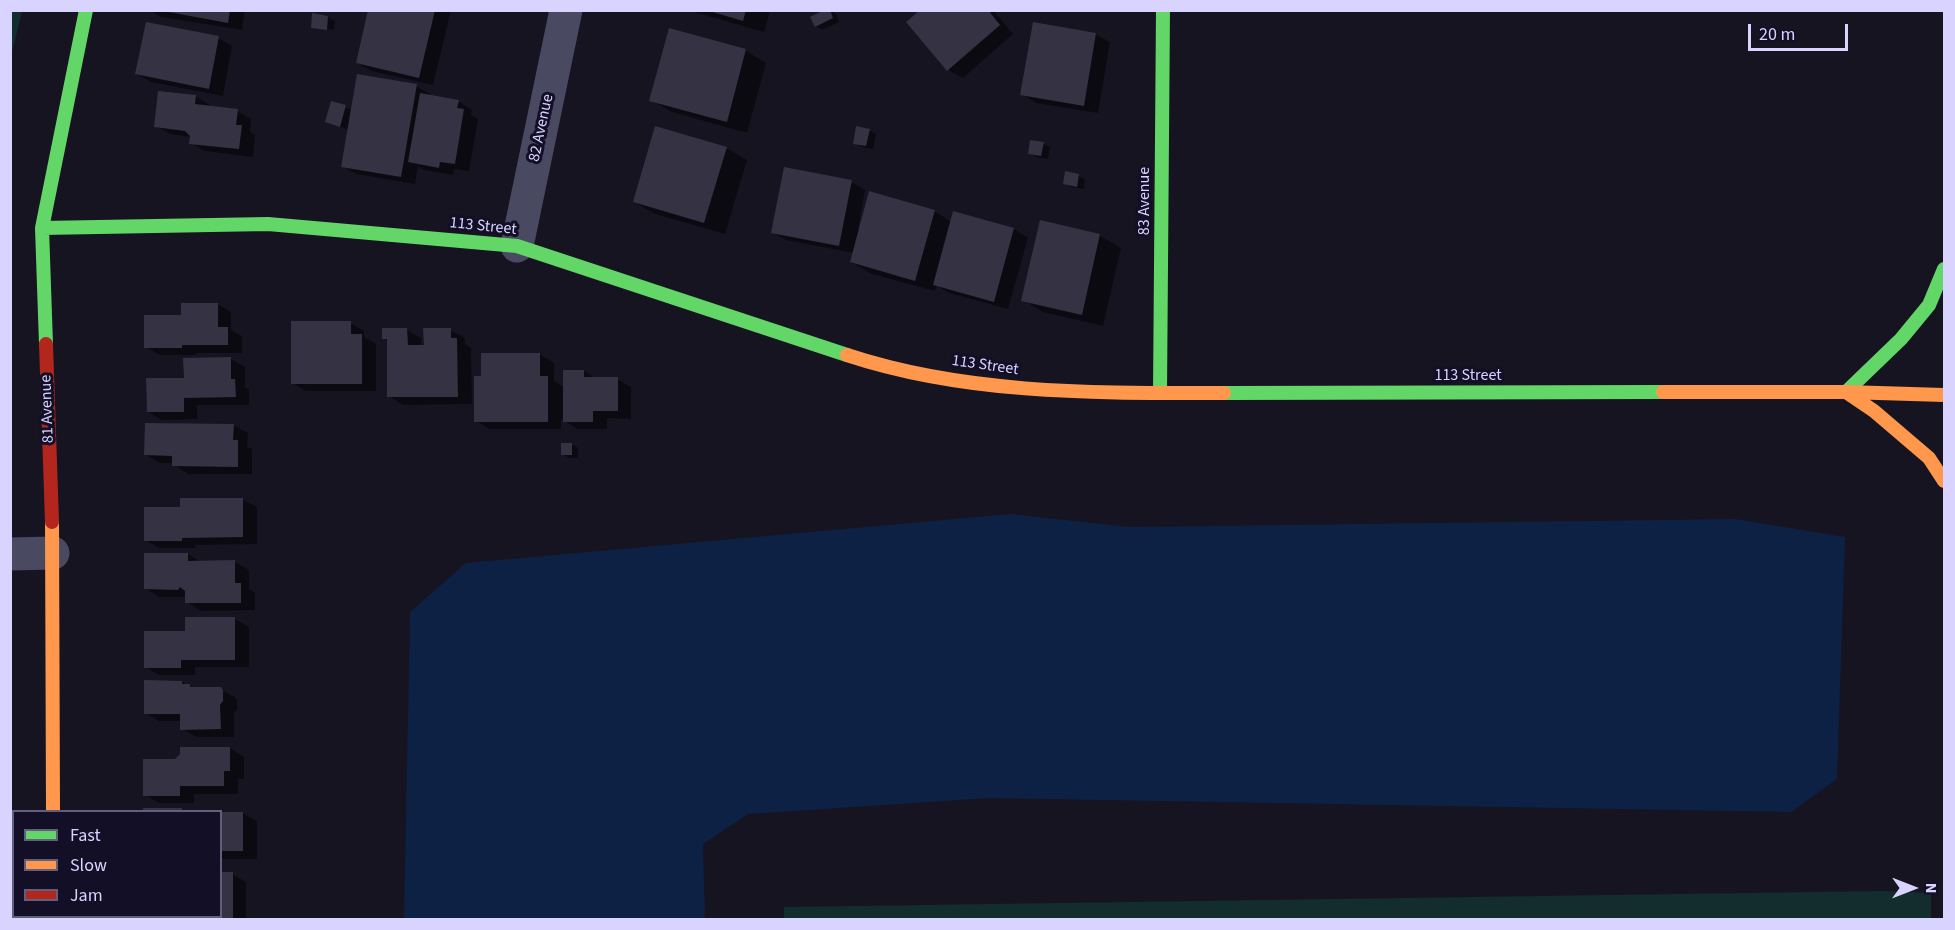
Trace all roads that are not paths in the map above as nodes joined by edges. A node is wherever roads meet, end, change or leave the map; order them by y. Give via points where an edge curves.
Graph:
1 (86, 10) edge
2 (566, 10) edge
3 (1164, 10) edge
4 (42, 228) junction
5 (517, 246) junction
6 (1944, 269) edge
7 (1846, 392) junction
8 (1160, 393) junction
9 (1944, 395) edge
10 (1944, 481) edge
11 (52, 553) junction
12 (10, 554) edge
13 (53, 810) edge

1 - 4 street, 81 Avenue
2 - 5 street, 82 Avenue
3 - 8 street, 83 Avenue
4 - 5 street, 113 Street via 268,224
4 - 11 street, 81 Avenue
5 - 8 street, 113 Street via 887,368 1006,388
6 - 7 street via 1929,305 1901,339
7 - 8 street, 113 Street
7 - 9 street, 113 Street
7 - 10 street via 1929,458
11 - 12 street
11 - 13 street, 81 Avenue

